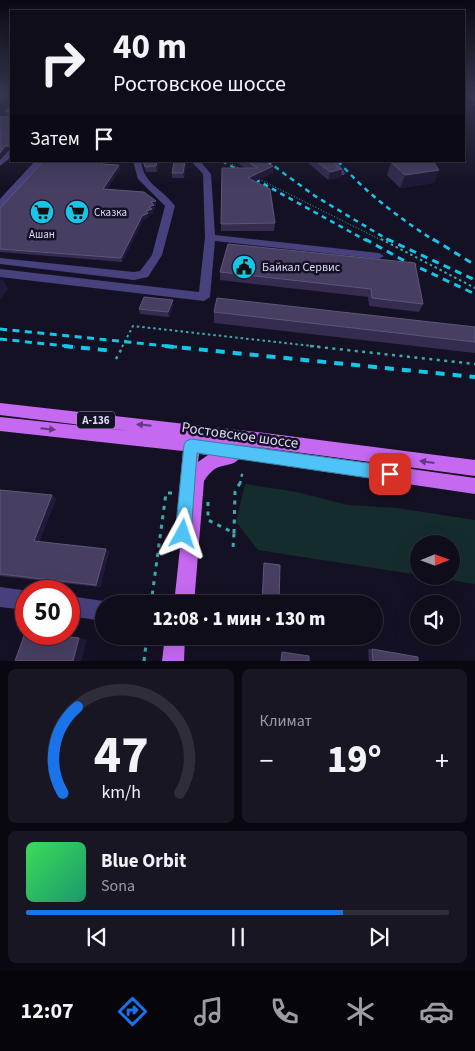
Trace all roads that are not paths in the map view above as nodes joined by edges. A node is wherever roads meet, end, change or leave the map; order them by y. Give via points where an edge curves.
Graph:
1 (10, 154) edge
2 (39, 162) edge
3 (137, 162) edge
4 (196, 162) edge
5 (334, 162) edge
6 (0, 164) edge
7 (341, 173) edge
8 (0, 204) edge
9 (210, 237) junction
10 (378, 256) dead end
11 (0, 262) edge
12 (0, 273) edge
13 (0, 409) edge
14 (0, 424) edge
15 (192, 438) junction
16 (264, 456) junction
17 (475, 468) edge
18 (475, 486) edge
19 (178, 595) edge
20 (185, 595) edge
21 (0, 597) edge
22 (15, 599) edge
23 (80, 607) edge
24 (95, 609) edge
25 (173, 645) edge
26 (172, 661) edge

1 - 6 street
2 - 8 street
3 - 11 street via 137,172 147,186 170,206 156,255 144,274 134,276
4 - 9 street via 207,174
5 - 7 street
9 - 10 street
9 - 12 street via 209,298
15 -> 13 main road, Ростовское шоссе / А-136
14 -> 15 main road, Ростовское шоссе / А-136
15 - 16 main road, Ростовское шоссе / А-136
17 -> 15 main road, Ростовское шоссе / А-136
15 - 19 main road
16 - 18 main road, Ростовское шоссе / А-136
16 - 20 main road via 217,457 199,473
21 - 22 street
23 - 24 street
25 - 26 main road

